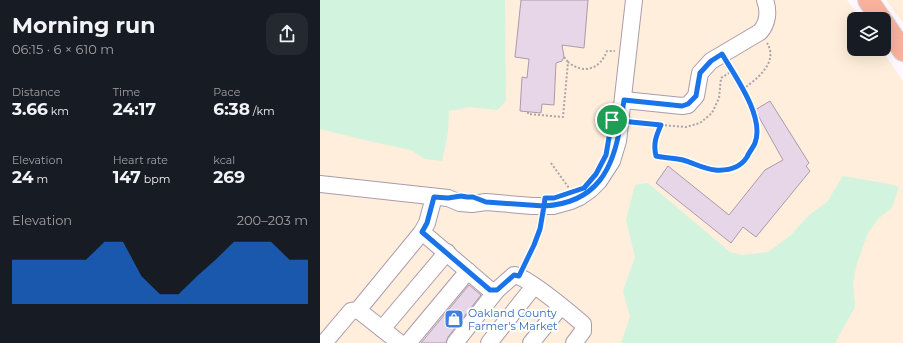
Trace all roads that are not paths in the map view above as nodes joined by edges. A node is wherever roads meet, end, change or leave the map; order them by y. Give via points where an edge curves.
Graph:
1 (634, 0) edge
2 (765, 0) edge
3 (868, 0) edge
4 (876, 12) edge
5 (891, 33) edge
6 (903, 51) edge
7 (624, 100) junction
8 (320, 184) edge
9 (441, 198) junction
10 (422, 232) junction
11 (447, 252) junction
12 (468, 271) junction
13 (534, 286) junction
14 (497, 290) junction
15 (561, 306) junction
16 (358, 310) junction
17 (382, 329) junction
18 (324, 343) edge
19 (400, 343) edge
20 (408, 343) edge
21 (455, 343) edge
22 (489, 343) edge
23 (531, 343) edge
24 (574, 343) edge

1 - 7 street
2 - 7 street via 768,7 765,26 760,32 711,61 700,73 696,96 688,104 682,106
3 - 4 main road
5 - 6 main road
7 - 9 street via 618,141 612,161 599,182 571,201 544,206 486,202 461,196
8 - 9 street
9 - 10 street
10 - 11 street
10 - 16 street
11 - 12 street
11 - 17 street
12 - 14 street via 490,290
12 - 20 street
13 - 14 street via 514,275
13 - 15 street
13 - 22 street
14 - 21 street
15 - 23 street
15 - 24 street via 583,324 583,331
16 - 17 street
16 - 18 street via 351,311
17 - 19 street

